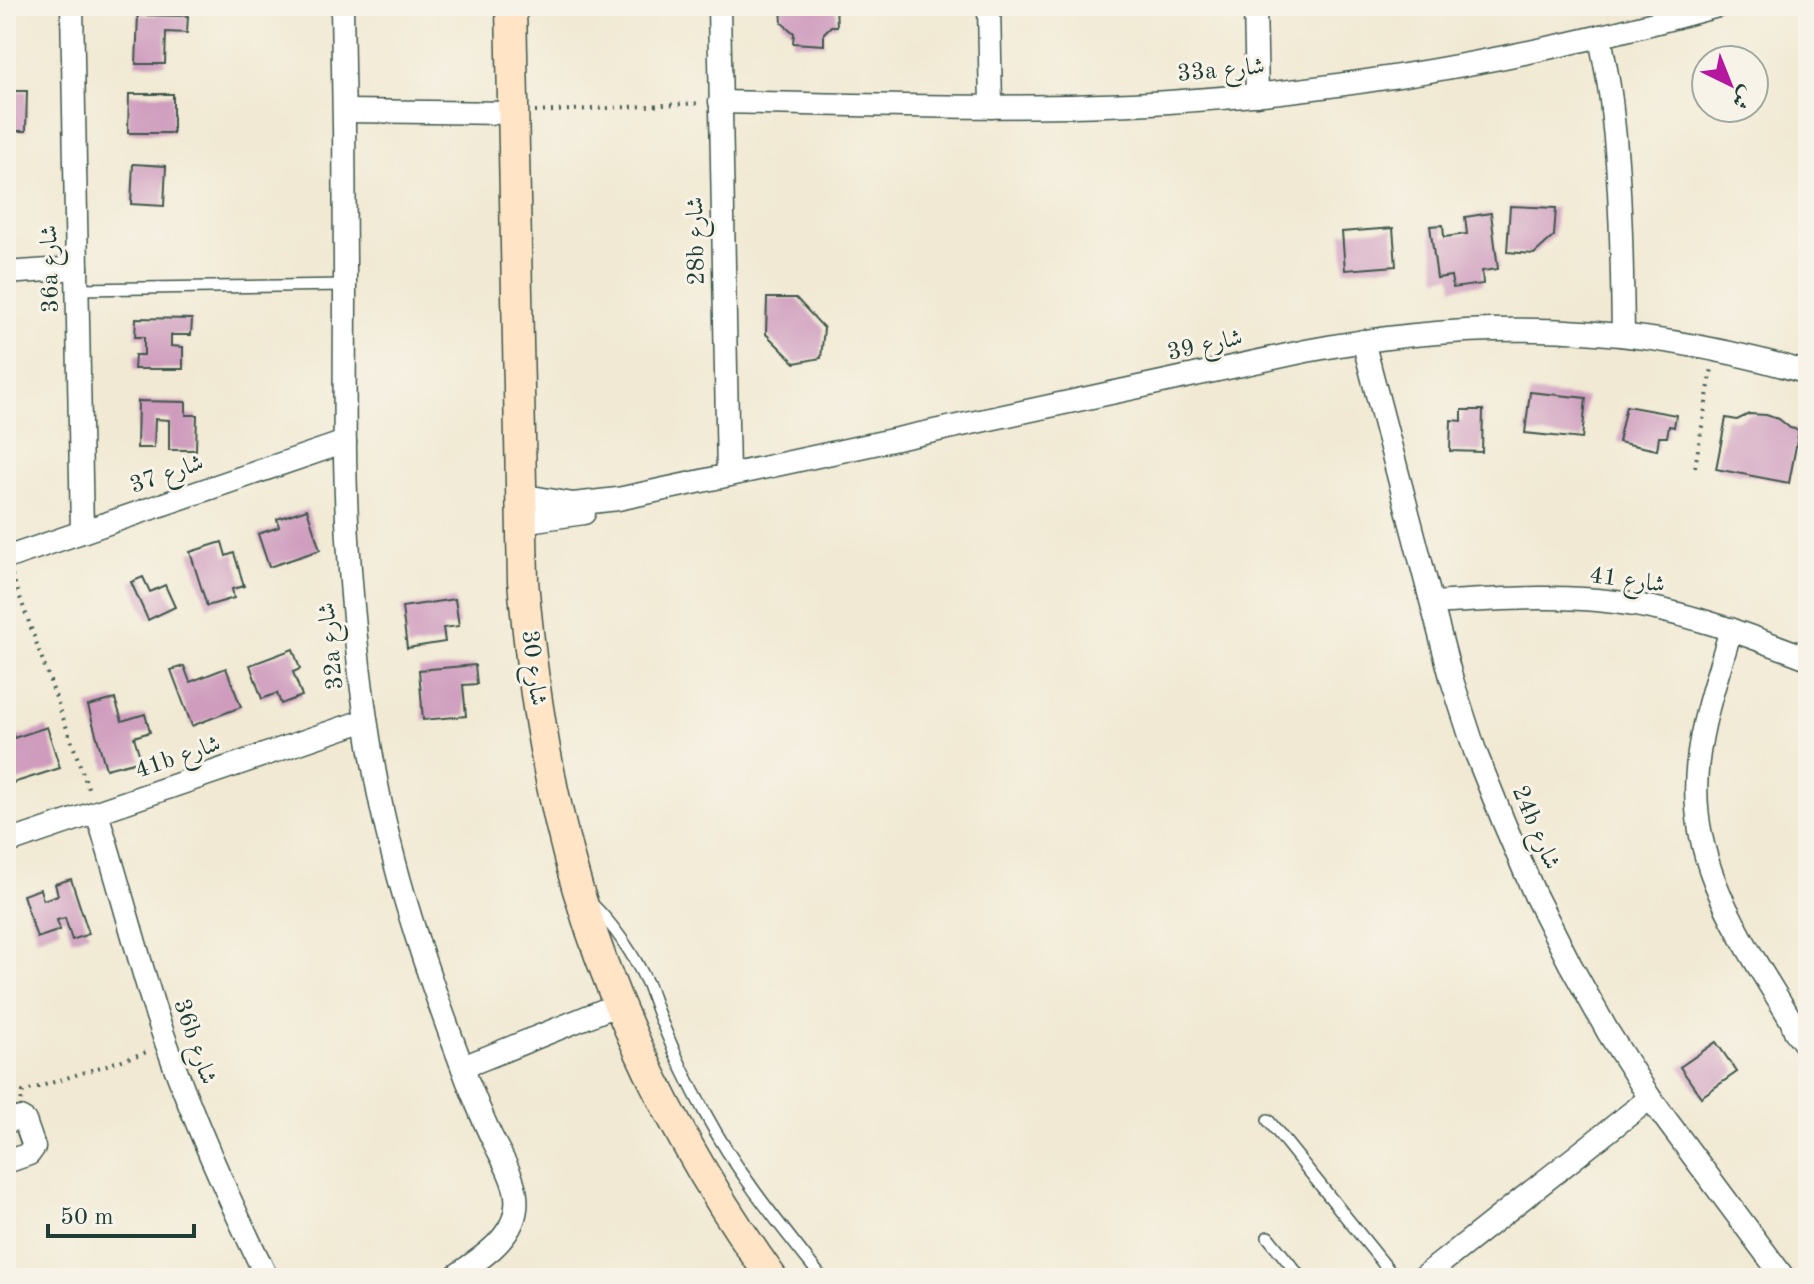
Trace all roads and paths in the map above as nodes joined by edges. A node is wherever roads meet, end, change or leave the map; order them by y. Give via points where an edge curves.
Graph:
1 (72, 6) edge
2 (342, 6) edge
3 (511, 6) edge
4 (719, 6) edge
5 (989, 6) edge
6 (1255, 6) edge
7 (1718, 6) edge
8 (1600, 36) junction
9 (1257, 95) junction
10 (720, 102) junction
11 (991, 107) junction
12 (345, 111) junction
13 (512, 113) junction
14 (6, 273) edge
15 (77, 279) junction
16 (345, 285) junction
17 (1623, 335) junction
18 (1363, 341) junction
19 (1715, 349) junction
20 (1808, 373) edge
21 (345, 442) junction
22 (1695, 467) dead end
23 (728, 475) junction
24 (521, 509) junction
25 (82, 532) junction
26 (6, 558) edge
27 (1432, 603) junction
28 (1731, 629) junction
29 (1808, 658) edge
30 (366, 720) junction
31 (97, 813) junction
32 (6, 843) edge
33 (578, 889) junction
34 (619, 1004) junction
35 (1800, 1027) edge
36 (168, 1045) junction
37 (1808, 1048) edge
38 (463, 1067) junction
39 (1650, 1098) junction
40 (11, 1120) edge
41 (1268, 1120) dead end
42 (6, 1162) edge
43 (1268, 1237) dead end
44 (267, 1278) edge
45 (453, 1278) edge
46 (772, 1278) edge
47 (822, 1278) edge
48 (1301, 1278) edge
49 (1395, 1278) edge
50 (1422, 1278) edge
51 (1784, 1278) edge

1 - 15 street, 36a شارع
2 - 12 street, 32a شارع
3 - 13 street, شارع 30
4 - 10 street, 28b شارع
5 - 11 street
6 - 9 street
7 - 8 street, 33a شارع
8 - 9 street, 33a شارع via 1430,71
8 - 17 street via 1618,183
9 - 11 street, 33a شارع
10 - 11 street, 33a شارع
10 - 13 path
10 - 23 street, 28b شارع
12 - 13 street
12 - 16 street, 32a شارع
13 - 24 street, شارع 30
14 - 15 street
15 - 16 lane
15 - 25 street, 36a شارع
16 - 21 street, 32a شارع
17 - 18 street, شارع 39 via 1519,329
17 - 19 street, شارع 39
18 - 23 street, شارع 39
18 - 27 street, 24b شارع
19 - 20 street, شارع 39
19 - 22 path
21 - 25 street, شارع 37
21 - 30 street, 32a شارع via 348,537
23 - 24 street, شارع 39 via 618,499
24 - 33 street, شارع 30 via 537,705
25 - 26 street, شارع 37
26 - 31 path
27 - 28 street, شارع 41 via 1554,598 1615,602
27 - 39 street, 24b شارع via 1475,751 1516,852 1570,964
28 - 29 street, شارع 41
28 - 35 street via 1697,762 1700,831 1720,897
30 - 31 street, 41b شارع
30 - 38 street, 32a شارع via 398,876
31 - 32 street, 41b شارع
31 - 36 street, 36b شارع
33 - 34 street, شارع 30
33 - 47 lane via 629,950 682,1070 733,1160
34 - 38 street
34 - 46 street, شارع 30 via 694,1156
35 - 37 street via 1795,1031
36 - 40 path via 23,1092
36 - 44 street, 36b شارع via 227,1197
38 - 45 street, 32a شارع via 517,1200 503,1238
39 - 50 street
39 - 51 street, 24b شارع
40 - 42 street via 25,1121 33,1150
41 - 49 lane
43 - 48 lane

